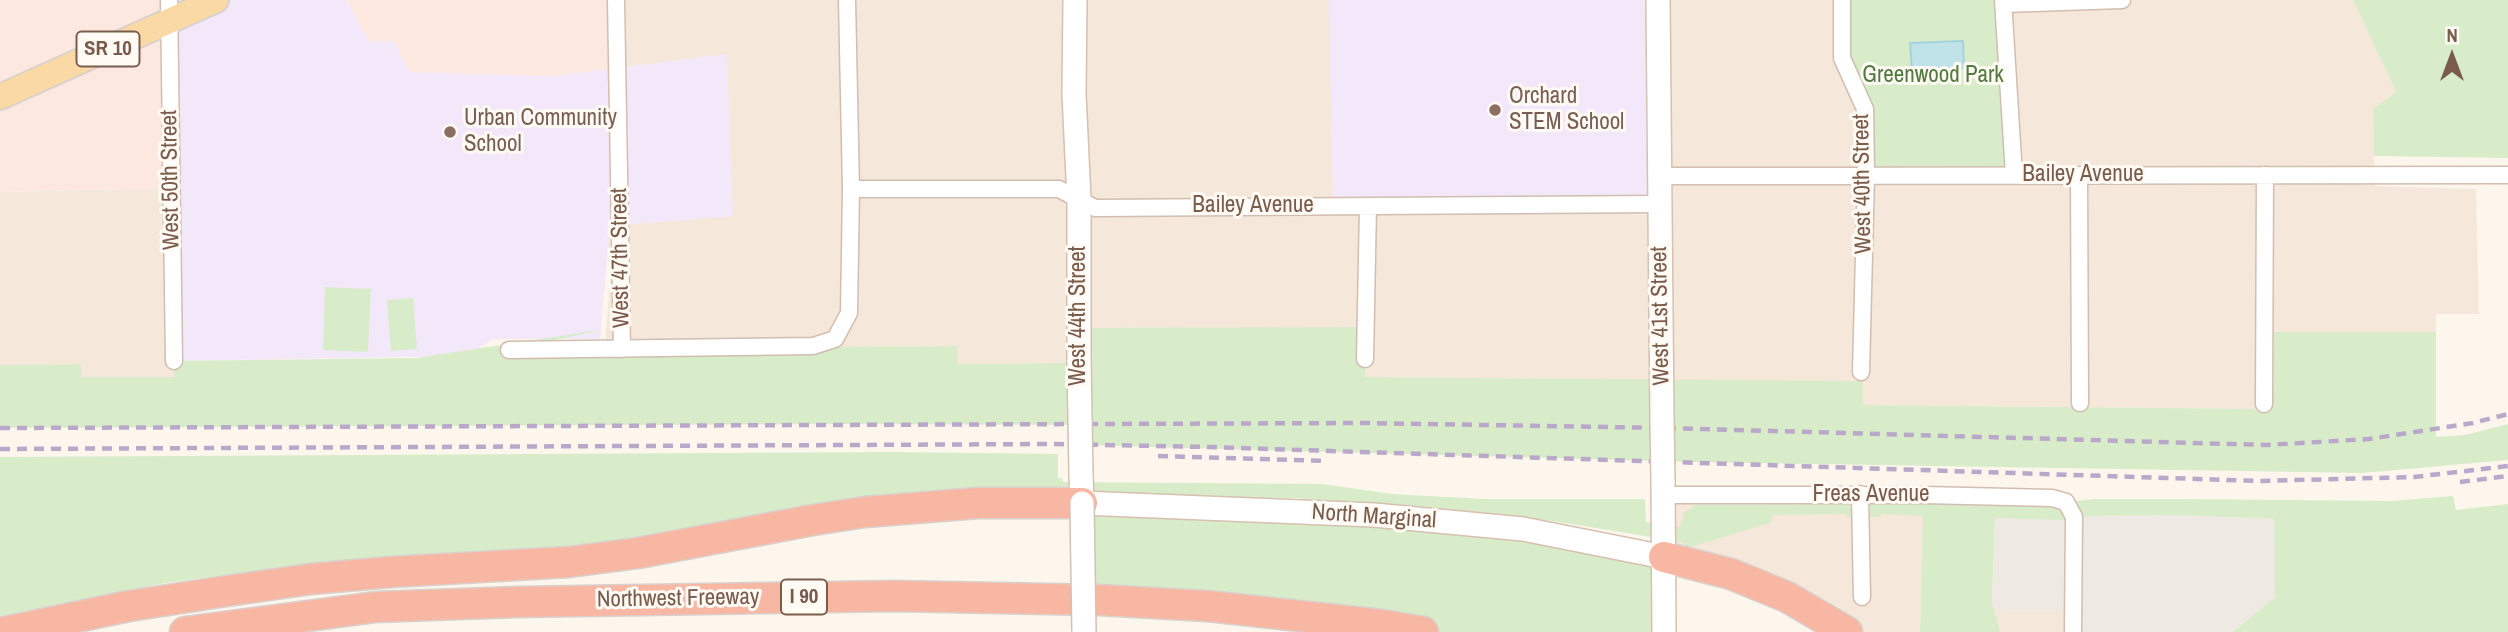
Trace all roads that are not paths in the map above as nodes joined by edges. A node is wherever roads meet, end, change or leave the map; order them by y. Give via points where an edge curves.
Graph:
1 (216, 0) edge
2 (616, 0) edge
3 (847, 0) edge
4 (1075, 0) edge
5 (1658, 0) edge
6 (1842, 0) edge
7 (2122, 0) edge
8 (2004, 2) edge
9 (169, 11) edge
10 (0, 97) edge
11 (1866, 175) junction
12 (2014, 175) junction
13 (2080, 175) junction
14 (2265, 175) junction
15 (2508, 175) edge
16 (1659, 176) junction
17 (851, 189) junction
18 (1079, 199) junction
19 (1659, 204) junction
20 (1368, 206) junction
21 (622, 349) junction
22 (509, 350) dead end
23 (1365, 359) dead end
24 (174, 361) dead end
25 (1861, 372) dead end
26 (2080, 402) dead end
27 (2264, 404) dead end
28 (1081, 488) junction
29 (1663, 488) junction
30 (1860, 494) junction
31 (1664, 557) junction
32 (1862, 597) dead end
33 (5, 632) edge
34 (185, 632) edge
35 (1084, 632) edge
36 (1423, 632) edge
37 (1664, 632) edge
38 (1847, 632) edge
39 (2073, 632) edge

1 - 9 main road, SR 10
2 - 21 street, West 47th Street
3 - 17 street
4 - 18 street, West 44th Street
5 - 16 street, West 41st Street
6 - 11 street, West 40th Street via 1842,58 1865,109
7 - 8 street
8 - 12 street
9 - 10 main road, SR 10
9 - 24 street, West 50th Street
11 - 12 street, Bailey Avenue
11 - 16 street, Bailey Avenue
11 - 25 street, West 40th Street
12 - 13 street, Bailey Avenue
13 - 14 street, Bailey Avenue
13 - 26 street
14 - 15 street, Bailey Avenue
14 - 27 street
16 - 19 street, West 41st Street
17 - 18 street, Bailey Avenue via 1059,189
17 - 21 street via 849,313 835,339 813,346
18 - 20 street, Bailey Avenue via 1095,208
18 - 28 street, West 44th Street, bridge
19 - 20 street, Bailey Avenue
19 - 29 street, West 41st Street, bridge
20 - 23 street
21 - 22 street
28 - 31 street, North Marginal via 1523,529
28 - 33 highway via 978,503 865,512 569,562 311,579
28 - 35 street, West 44th Street, bridge
29 - 30 street, Freas Avenue
29 - 31 street, West 41st Street
30 - 32 street
30 - 39 street, Freas Avenue via 2066,502 2073,512
31 - 37 street, West 41st Street
31 - 38 highway via 1731,574 1787,597
34 - 36 highway, Northwest Freeway / I 90 via 376,607 893,596 1207,606

